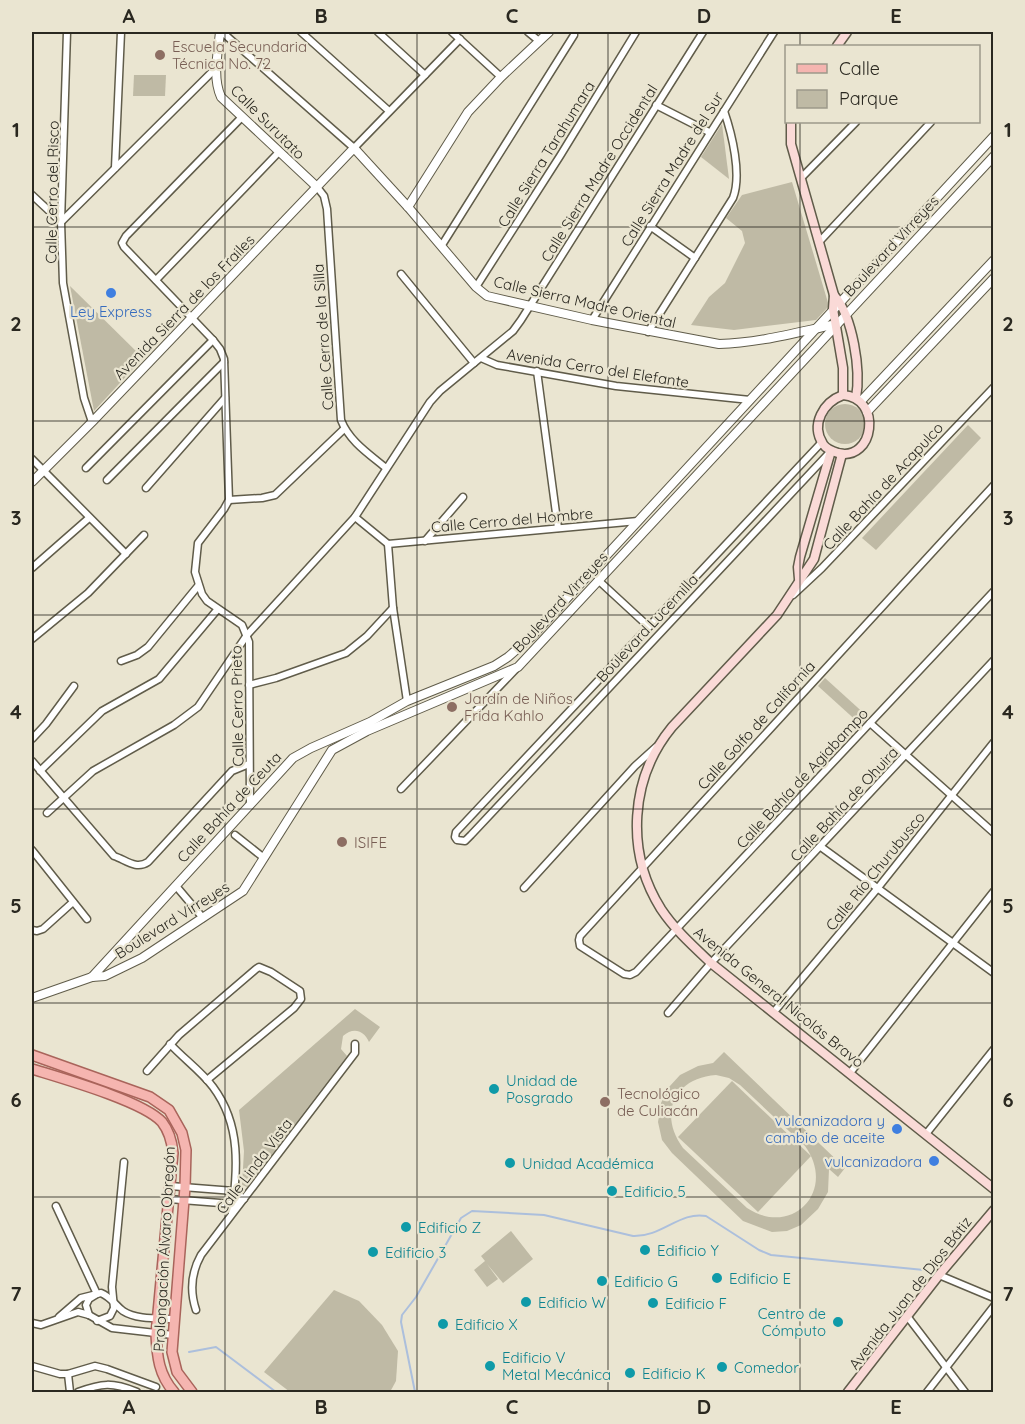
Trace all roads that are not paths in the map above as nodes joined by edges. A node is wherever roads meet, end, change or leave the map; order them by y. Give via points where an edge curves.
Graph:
1 (67, 32) edge
2 (120, 32) edge
3 (221, 32) edge
4 (302, 32) edge
5 (378, 32) edge
6 (452, 32) edge
7 (528, 32) edge
8 (549, 32) edge
9 (636, 32) edge
10 (703, 32) edge
11 (774, 32) edge
12 (847, 32) edge
13 (574, 35) dead end
14 (460, 39) junction
15 (539, 41) junction
16 (838, 45) edge
17 (216, 68) junction
18 (425, 75) junction
19 (501, 77) junction
20 (656, 105) junction
21 (390, 111) junction
22 (724, 111) junction
23 (242, 118) junction
24 (791, 123) edge
25 (855, 123) edge
26 (930, 123) edge
27 (709, 132) junction
28 (993, 136) edge
29 (354, 148) junction
30 (278, 153) junction
31 (993, 156) edge
32 (115, 169) junction
33 (801, 178) junction
34 (316, 187) junction
35 (32, 195) edge
36 (408, 207) junction
37 (61, 222) junction
38 (650, 226) junction
39 (820, 241) junction
40 (441, 245) junction
41 (695, 258) junction
42 (993, 260) edge
43 (401, 274) dead end
44 (993, 278) edge
45 (156, 280) junction
46 (476, 287) junction
47 (836, 302) junction
48 (530, 305) junction
49 (845, 315) junction
50 (193, 318) junction
51 (592, 321) junction
52 (837, 324) junction
53 (816, 328) junction
54 (648, 332) junction
55 (213, 340) junction
56 (481, 358) junction
57 (224, 362) junction
58 (474, 363) junction
59 (537, 371) junction
60 (993, 387) edge
61 (843, 396) junction
62 (225, 398) junction
63 (750, 400) junction
64 (858, 400) junction
65 (867, 412) junction
66 (92, 422) junction
67 (344, 429) junction
68 (822, 442) junction
69 (831, 451) junction
70 (842, 454) junction
71 (32, 459) edge
72 (86, 468) dead end
73 (387, 468) junction
74 (43, 471) junction
75 (107, 480) dead end
76 (32, 482) edge
77 (993, 485) edge
78 (146, 488) dead end
79 (463, 497) dead end
80 (229, 498) junction
81 (355, 517) junction
82 (90, 518) junction
83 (638, 521) junction
84 (558, 528) junction
85 (144, 535) dead end
86 (425, 541) junction
87 (388, 544) junction
88 (126, 554) junction
89 (32, 568) edge
90 (799, 579) junction
91 (598, 580) junction
92 (198, 586) junction
93 (993, 591) edge
94 (788, 600) junction
95 (393, 608) junction
96 (217, 610) junction
97 (648, 627) junction
98 (247, 635) junction
99 (32, 639) edge
100 (508, 657) joint
101 (993, 660) edge
102 (121, 661) dead end
103 (518, 667) junction
104 (479, 672) junction
105 (482, 681) junction
106 (249, 685) junction
107 (74, 686) dead end
108 (407, 701) junction
109 (870, 723) junction
110 (32, 739) edge
111 (993, 742) edge
112 (657, 747) junction
113 (905, 755) junction
114 (32, 761) edge
115 (249, 764) junction
116 (40, 771) junction
117 (401, 789) dead end
118 (951, 796) junction
119 (63, 798) junction
120 (250, 804) junction
121 (47, 813) dead end
122 (993, 833) edge
123 (235, 835) dead end
124 (820, 847) junction
125 (32, 850) edge
126 (264, 858) junction
127 (643, 867) junction
128 (176, 886) junction
129 (524, 888) dead end
130 (878, 890) junction
131 (993, 891) edge
132 (73, 902) junction
133 (203, 918) junction
134 (87, 919) dead end
135 (32, 930) edge
136 (676, 930) junction
137 (952, 943) junction
138 (711, 963) junction
139 (993, 973) edge
140 (624, 974) joint
141 (92, 977) junction
142 (32, 998) edge
143 (773, 1012) junction
144 (668, 1013) dead end
145 (170, 1044) junction
146 (355, 1044) dead end
147 (993, 1049) edge
148 (32, 1055) edge
149 (32, 1069) edge
150 (147, 1071) dead end
151 (850, 1073) junction
152 (207, 1080) junction
153 (926, 1134) junction
154 (124, 1162) dead end
155 (170, 1186) junction
156 (185, 1186) junction
157 (993, 1189) edge
158 (234, 1191) junction
159 (169, 1199) junction
160 (244, 1199) junction
161 (184, 1200) junction
162 (233, 1204) junction
163 (56, 1206) dead end
164 (993, 1210) edge
165 (232, 1214) junction
166 (939, 1275) junction
167 (97, 1294) junction
168 (993, 1298) edge
169 (113, 1300) junction
170 (993, 1306) edge
171 (196, 1310) dead end
172 (89, 1316) junction
173 (907, 1316) junction
174 (58, 1318) junction
175 (158, 1318) junction
176 (175, 1319) junction
177 (97, 1321) junction
178 (32, 1323) edge
179 (156, 1334) junction
180 (173, 1335) junction
181 (32, 1366) edge
182 (946, 1367) junction
183 (68, 1374) junction
184 (164, 1379) junction
185 (155, 1390) edge
186 (70, 1392) edge
187 (78, 1392) edge
188 (137, 1392) edge
189 (174, 1392) edge
190 (192, 1392) edge
191 (848, 1392) edge
192 (927, 1392) edge
193 (965, 1392) edge

1 - 37 street, Calle Cerro del Risco
2 - 32 street
3 - 17 street, Calle Surutato
3 - 29 street
4 - 21 street
5 - 18 street
6 - 14 street
7 - 15 street
8 - 15 street
9 - 46 street, Calle Sierra Tarahumara
10 - 20 street, Calle Sierra Madre Occidental
11 - 22 street, Calle Sierra Madre del Sur
12 - 16 main road
13 - 40 street
14 - 18 street
14 - 19 street
15 - 19 street
17 - 23 street, Calle Surutato via 221,97
17 - 32 street
18 - 21 street
19 - 36 street via 468,112
20 - 27 street
20 - 48 street, Calle Sierra Madre Occidental
21 - 29 street
22 - 27 street, Calle Sierra Madre del Sur
22 - 41 street via 737,188
23 - 30 street, Calle Surutato
23 - 45 street via 122,243
24 - 33 main road via 791,144
25 - 33 street
26 - 39 street
27 - 38 street, Calle Sierra Madre del Sur
28 - 47 street, Boulevard Virreyes
29 - 34 street, Avenida Sierra de los Frailes
29 - 36 street, Calle Sierra Madre Oriental
30 - 34 street, Calle Surutato
30 - 45 street
31 - 49 street, Boulevard Virreyes
32 - 37 street
33 - 39 main road
34 - 50 street, Avenida Sierra de los Frailes
34 - 67 street, Calle Cerro de la Silla via 324,196 327,209
35 - 37 street
36 - 40 street, Calle Sierra Madre Oriental
37 - 66 street, Calle Cerro del Risco via 63,283
38 - 41 street
38 - 51 street, Calle Sierra Madre del Sur
39 - 47 main road
40 - 46 street, Calle Sierra Madre Oriental
41 - 54 street
42 - 64 street
43 - 58 street
44 - 65 street
45 - 50 street
46 - 48 street, Calle Sierra Madre Oriental via 487,296
47 - 49 main road
47 - 52 main road
47 - 53 street, Boulevard Virreyes
48 - 51 street, Calle Sierra Madre Oriental
48 - 56 street, Calle Sierra Madre Occidental via 513,331
49 - 52 street, Boulevard Virreyes
49 - 64 main road via 855,352
50 - 55 street
50 - 66 street, Avenida Sierra de los Frailes
51 - 54 street, Calle Sierra Madre Oriental
52 - 53 street, Calle Sierra Madre Oriental
52 - 61 main road
52 - 91 street, Boulevard Virreyes
53 - 54 street, Calle Sierra Madre Oriental via 738,344
53 - 63 street, Boulevard Virreyes
55 - 57 street
55 - 72 street
56 - 58 street, Calle Sierra Madre Occidental
56 - 59 street, Avenida Cerro del Elefante
57 - 62 street
57 - 75 street
58 - 73 street, Calle Sierra Madre Occidental via 430,402
59 - 63 street, Avenida Cerro del Elefante via 615,386
59 - 84 street
60 - 94 street, Calle Bahía de Acapulco
61 - 64 main road
61 - 68 main road via 822,411 818,427
62 - 78 street
62 - 80 street
63 - 83 street, Boulevard Virreyes
64 - 65 main road
65 - 70 main road via 867,438 857,450
66 - 74 street, Avenida Sierra de los Frailes
67 - 73 street, Calle Cerro de la Silla
67 - 80 street via 275,495
68 - 69 main road
68 - 97 street, Boulevard Lucernilla
69 - 70 main road
69 - 90 main road, Avenida General Nicolás Bravo via 800,556
69 - 97 street, Boulevard Lucernilla via 471,835 465,841 457,840 456,832
70 - 90 main road, Avenida General Nicolás Bravo via 814,559
71 - 74 street
73 - 81 street, Calle Sierra Madre Occidental
74 - 76 street, Avenida Sierra de los Frailes
74 - 82 street
77 - 127 street, Calle Golfo de California
79 - 86 street
80 - 92 street via 198,543
81 - 87 street
81 - 98 street, Calle Sierra Madre Occidental
82 - 88 street
82 - 89 street
83 - 84 street, Calle Cerro del Hombre
83 - 100 street, Boulevard Virreyes
84 - 86 street, Calle Cerro del Hombre
85 - 88 street
86 - 87 street, Calle Cerro del Hombre
87 - 95 street
88 - 99 street via 88,593
90 - 94 main road, Avenida General Nicolás Bravo
91 - 97 street
91 - 103 street, Boulevard Virreyes
92 - 96 street, Calle Cerro Prieto
92 - 102 street via 148,648
93 - 109 street, Calle Bahía de Agiabampo
94 - 112 main road, Avenida General Nicolás Bravo
95 - 106 street via 346,653
95 - 108 street
96 - 98 street, Calle Cerro Prieto via 242,625
96 - 116 street via 159,679 102,711
98 - 106 street, Calle Cerro Prieto
98 - 119 street, Calle Sierra Madre Occidental via 194,711 104,764
100 - 104 street, Calle Bahía de Ceuta
101 - 113 street, Calle Bahía de Ohuira
103 - 105 street, Boulevard Virreyes
103 - 117 street
104 - 105 street
104 - 108 street, Calle Bahía de Ceuta
105 - 126 street, Boulevard Virreyes via 332,750
106 - 115 street, Calle Cerro Prieto
107 - 110 street
108 - 120 street, Calle Bahía de Ceuta via 305,750
109 - 113 street
109 - 136 street, Calle Bahía de Agiabampo
111 - 118 street, Calle Río Churubusco
112 - 127 main road, Avenida General Nicolás Bravo via 639,798 637,828
112 - 129 street
113 - 118 street
113 - 124 street, Calle Bahía de Ohuira
114 - 116 street
115 - 119 street via 232,771 145,864 131,864 114,856
115 - 120 street, Calle Cerro Prieto
116 - 119 street
118 - 122 street
118 - 130 street, Calle Río Churubusco
119 - 121 street, Calle Sierra Madre Occidental
120 - 128 street, Calle Bahía de Ceuta
123 - 126 street
124 - 130 street
124 - 138 street, Calle Bahía de Ohuira
125 - 132 street
126 - 133 street, Boulevard Virreyes via 243,891
127 - 136 main road, Avenida General Nicolás Bravo via 660,907
127 - 140 street, Calle Golfo de California via 579,940 583,948
128 - 133 street
128 - 141 street, Calle Bahía de Ceuta
130 - 137 street
130 - 143 street, Calle Río Churubusco
131 - 137 street
132 - 134 street
132 - 135 street via 42,929
133 - 141 street, Boulevard Virreyes via 132,964 105,976
136 - 138 main road, Avenida General Nicolás Bravo
136 - 140 street, Calle Bahía de Agiabampo via 636,972
137 - 139 street
137 - 151 street
138 - 143 main road, Avenida General Nicolás Bravo
138 - 144 street, Calle Bahía de Ohuira
141 - 142 street, Calle Bahía de Ceuta
143 - 151 main road, Avenida General Nicolás Bravo
145 - 150 street
145 - 152 street
145 - 152 street via 259,967 301,994 294,1008
146 - 160 street, Calle Linda Vista via 355,1053
147 - 153 street
148 - 156 main road, Prolongación Álvaro Obregón via 141,1093 164,1106 178,1123 185,1141
149 - 155 main road, Prolongación Álvaro Obregón via 143,1108 158,1119 172,1145
151 - 153 main road, Avenida General Nicolás Bravo
152 - 158 street via 224,1106 234,1134
153 - 157 main road, Avenida General Nicolás Bravo
154 - 169 street
155 - 156 street
155 - 159 main road, Prolongación Álvaro Obregón
156 - 158 street
156 - 161 main road, Prolongación Álvaro Obregón
158 - 160 street
158 - 162 street
159 - 161 street
159 - 175 main road, Prolongación Álvaro Obregón
160 - 162 street
160 - 165 street, Calle Linda Vista
161 - 162 street
161 - 176 main road, Prolongación Álvaro Obregón
162 - 165 street
163 - 167 street
164 - 166 main road, Avenida Juan de Dios Bátiz
165 - 171 street, Calle Linda Vista via 197,1262 192,1284
166 - 168 street
166 - 173 main road, Avenida Juan de Dios Bátiz
167 - 169 street
167 - 172 street via 86,1305
167 - 174 street via 81,1298
169 - 175 street via 127,1313
169 - 177 street via 110,1316
170 - 182 street
172 - 174 street via 78,1312
172 - 177 street
173 - 182 street
173 - 191 main road, Avenida Juan de Dios Bátiz
174 - 178 street via 41,1325
175 - 176 street
175 - 179 main road, Prolongación Álvaro Obregón
176 - 180 main road, Prolongación Álvaro Obregón
177 - 179 street via 112,1328
179 - 180 street
179 - 184 main road, Prolongación Álvaro Obregón
180 - 190 main road, Prolongación Álvaro Obregón via 175,1366
181 - 183 street
182 - 192 street
182 - 193 street
183 - 185 street via 94,1366
183 - 186 street
184 - 185 street
184 - 189 main road, Prolongación Álvaro Obregón
187 - 188 street via 103,1384

